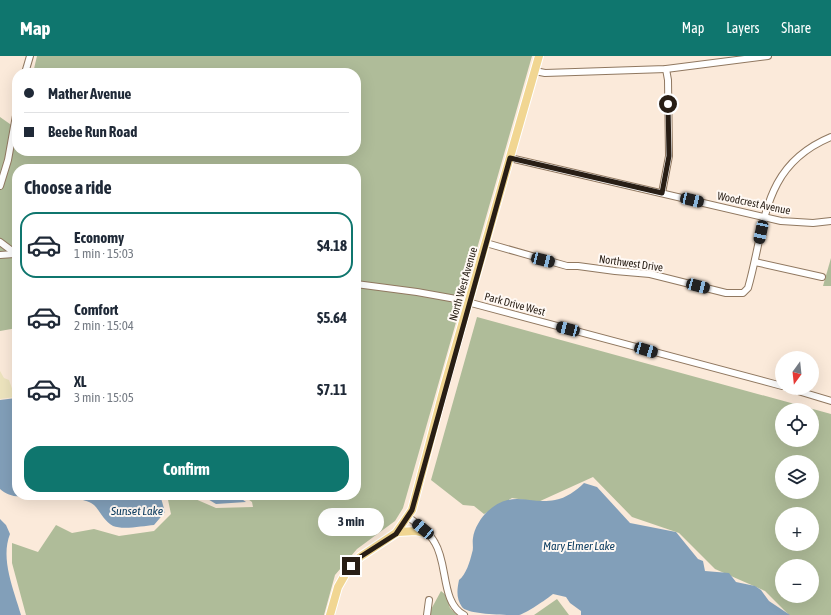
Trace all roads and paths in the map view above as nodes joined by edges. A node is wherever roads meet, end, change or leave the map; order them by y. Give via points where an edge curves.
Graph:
1 (30, 56) edge
2 (539, 56) edge
3 (768, 56) edge
4 (26, 68) edge
5 (666, 70) junction
6 (535, 71) junction
7 (831, 137) edge
8 (12, 138) edge
9 (510, 158) junction
10 (0, 186) edge
11 (662, 193) junction
12 (765, 217) junction
13 (831, 221) edge
14 (0, 242) edge
15 (486, 243) junction
16 (12, 251) edge
17 (12, 254) edge
18 (0, 255) edge
19 (755, 262) junction
20 (822, 277) dead end
21 (361, 285) edge
22 (469, 303) junction
23 (775, 384) edge
24 (811, 395) edge
25 (831, 401) edge
26 (408, 517) junction
27 (398, 532) junction
28 (429, 534) junction
29 (429, 600) dead end
30 (330, 615) edge
31 (427, 615) edge
32 (464, 615) edge

1 - 4 street
2 - 6 main road, North West Avenue
3 - 5 street
5 - 6 street via 545,73
5 - 11 street via 669,156
6 - 9 main road, North West Avenue
7 - 12 street via 810,147 787,168 774,188
8 - 10 street
9 - 11 street, Woodcrest Avenue
9 - 15 main road, North West Avenue
11 - 12 street, Woodcrest Avenue
12 - 13 street, Woodcrest Avenue via 798,222
12 - 19 street
14 - 16 street
15 - 19 street, Northwest Drive via 561,265 650,274 732,294 745,292
15 - 22 main road, North West Avenue
17 - 18 street
19 - 20 street
21 - 22 street, Park Drive West via 432,294
22 - 23 street, Park Drive West
22 - 26 main road, North West Avenue via 420,483
24 - 25 street
26 - 27 main road, North West Avenue
26 - 28 street
27 - 28 main road via 416,531
27 - 30 main road via 360,557 351,566 338,587
28 - 32 street via 442,560 452,604
29 - 31 street

